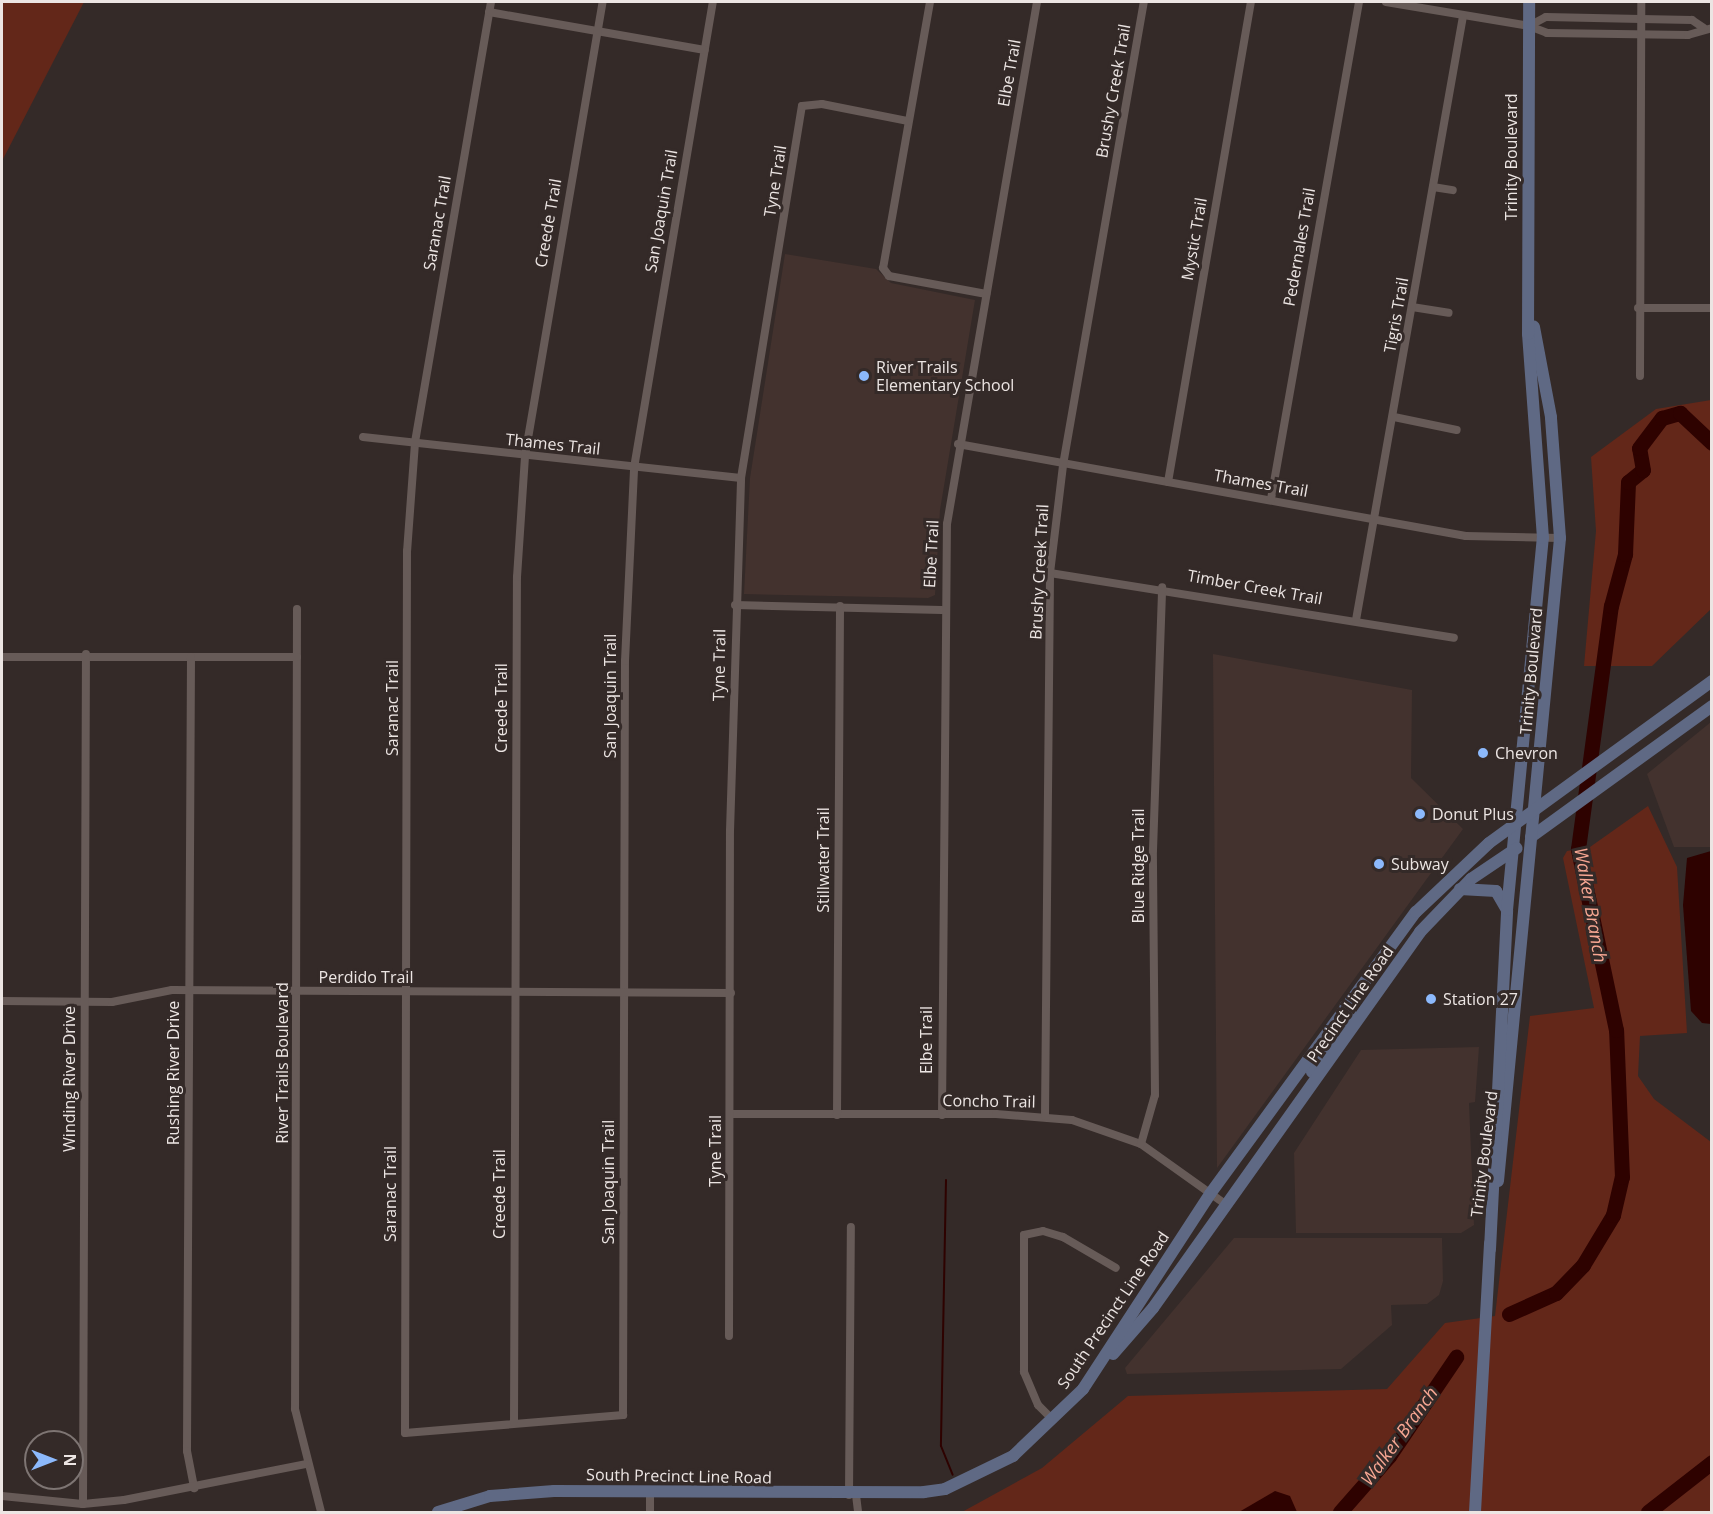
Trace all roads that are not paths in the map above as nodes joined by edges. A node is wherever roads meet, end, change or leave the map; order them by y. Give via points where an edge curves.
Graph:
1 (491, 2) edge
2 (603, 2) edge
3 (713, 2) edge
4 (930, 2) edge
5 (1037, 2) edge
6 (1144, 2) edge
7 (1251, 2) edge
8 (1359, 2) edge
9 (1386, 2) edge
10 (1529, 2) edge
11 (1641, 2) edge
12 (489, 12) junction
13 (1463, 16) junction
14 (1641, 19) junction
15 (1529, 26) junction
16 (1708, 28) edge
17 (598, 31) junction
18 (1641, 35) junction
19 (705, 50) junction
20 (908, 121) junction
21 (1433, 187) junction
22 (1453, 190) dead end
23 (986, 294) junction
24 (1412, 307) junction
25 (1638, 308) junction
26 (1712, 308) edge
27 (1530, 312) junction
28 (1449, 313) dead end
29 (1640, 376) dead end
30 (1394, 417) junction
31 (1458, 430) dead end
32 (363, 437) dead end
33 (415, 443) junction
34 (958, 444) junction
35 (525, 456) junction
36 (1063, 465) junction
37 (634, 468) junction
38 (741, 478) junction
39 (1168, 483) junction
40 (1271, 499) junction
41 (1373, 520) junction
42 (1543, 538) junction
43 (1560, 538) junction
44 (1050, 573) junction
45 (1162, 587) junction
46 (735, 605) junction
47 (840, 606) junction
48 (297, 609) dead end
49 (942, 610) junction
50 (1356, 620) junction
51 (1454, 638) dead end
52 (86, 654) junction
53 (2, 657) edge
54 (191, 657) junction
55 (297, 657) junction
56 (1712, 681) edge
57 (1712, 706) edge
58 (1536, 811) junction
59 (1517, 825) junction
60 (1533, 836) junction
61 (1513, 852) junction
62 (1460, 889) junction
63 (1507, 910) junction
64 (1365, 980) junction
65 (189, 991) junction
66 (297, 992) junction
67 (406, 992) junction
68 (514, 992) junction
69 (624, 992) junction
70 (731, 993) junction
71 (1379, 993) junction
72 (2, 1001) edge
73 (84, 1002) junction
74 (1346, 1006) junction
75 (730, 1114) junction
76 (837, 1115) junction
77 (942, 1115) junction
78 (1046, 1116) junction
79 (1287, 1120) junction
80 (1141, 1144) junction
81 (1210, 1194) junction
82 (1225, 1204) junction
83 (851, 1227) dead end
84 (1490, 1249) junction
85 (1116, 1268) dead end
86 (729, 1336) dead end
87 (1083, 1389) junction
88 (1053, 1420) junction
89 (514, 1422) junction
90 (305, 1464) junction
91 (194, 1488) junction
92 (650, 1493) junction
93 (852, 1495) junction
94 (2, 1496) edge
95 (83, 1504) junction
96 (321, 1512) edge
97 (438, 1512) edge
98 (650, 1512) edge
99 (858, 1512) edge
100 (1475, 1512) edge

1 - 12 street, Saranac Trail
2 - 17 street, Creede Trail
3 - 19 street, San Joaquin Trail
4 - 20 street
5 - 23 street, Elbe Trail
6 - 36 street, Brushy Creek Trail
7 - 39 street, Mystic Trail
8 - 40 street, Pedernales Trail
9 - 13 street
10 - 15 main road, Trinity Boulevard
11 - 14 street
12 - 17 street
12 - 33 street, Saranac Trail
13 - 15 street
13 - 21 street, Tigris Trail
14 - 15 street via 1546,18
14 - 16 street via 1692,20
14 - 18 street
15 - 18 street via 1546,33
15 - 27 main road, Trinity Boulevard
16 - 18 street via 1688,35
17 - 19 street
17 - 35 street, Creede Trail
18 - 25 street
19 - 37 street, San Joaquin Trail
20 - 23 street via 883,268 890,276
20 - 38 street, Tyne Trail via 822,104 802,106
21 - 22 street
21 - 24 street, Tigris Trail
23 - 34 street, Elbe Trail
24 - 28 street
24 - 30 street, Tigris Trail
25 - 26 street
25 - 29 street
27 - 42 main road, Trinity Boulevard
27 - 43 main road, Trinity Boulevard via 1551,417
30 - 31 street
30 - 41 street, Tigris Trail
32 - 33 street, Thames Trail
33 - 35 street, Thames Trail
33 - 67 street, Saranac Trail via 407,551
34 - 36 street, Thames Trail
34 - 49 street, Elbe Trail
35 - 37 street, Thames Trail
35 - 68 street, Creede Trail via 517,577
36 - 39 street, Thames Trail
36 - 44 street, Brushy Creek Trail
37 - 38 street, Thames Trail
37 - 69 street, San Joaquin Trail via 625,650
38 - 46 street, Tyne Trail
39 - 40 street, Thames Trail
40 - 41 street, Thames Trail
41 - 42 street, Thames Trail via 1466,536
41 - 50 street, Tigris Trail
42 - 43 street, Thames Trail
42 - 59 main road, Trinity Boulevard
43 - 58 main road, Trinity Boulevard
44 - 45 street, Timber Creek Trail
44 - 78 street, Brushy Creek Trail
45 - 50 street, Timber Creek Trail
45 - 80 street, Blue Ridge Trail via 1154,815 1155,1095
46 - 47 street
46 - 70 street, Tyne Trail
47 - 49 street
47 - 76 street, Stillwater Trail
48 - 55 street, River Trails Boulevard
49 - 77 street, Elbe Trail
50 - 51 street, Timber Creek Trail
52 - 53 street
52 - 54 street
52 - 73 street, Winding River Drive
54 - 55 street
54 - 65 street, Rushing River Drive
55 - 66 street, River Trails Boulevard
56 - 58 main road
57 - 60 main road, Precinct Line Road
58 - 59 main road, South Precinct Line Road
58 - 60 main road, Trinity Boulevard
59 - 61 main road, Trinity Boulevard
59 - 64 main road, South Precinct Line Road via 1450,876
60 - 61 main road, Precinct Line Road
60 - 84 main road, Trinity Boulevard
61 - 62 main road, Precinct Line Road
61 - 63 main road, Trinity Boulevard
62 - 63 main road via 1496,891
62 - 71 main road, Precinct Line Road via 1420,932
63 - 84 main road, Trinity Boulevard
64 - 71 main road
64 - 74 main road, South Precinct Line Road
65 - 66 street, Perdido Trail
65 - 73 street, Perdido Trail
65 - 91 street, Rushing River Drive via 187,1451
66 - 67 street, Perdido Trail
66 - 90 street, River Trails Boulevard via 295,1409
67 - 68 street, Perdido Trail
67 - 89 street, Saranac Trail via 405,1433 429,1434
68 - 69 street, Perdido Trail
68 - 89 street, Creede Trail
69 - 70 street, Perdido Trail
69 - 89 street, San Joaquin Trail via 623,1415
70 - 75 street, Tyne Trail
71 - 79 main road, Precinct Line Road
72 - 73 street, Perdido Trail
73 - 95 street, Winding River Drive
74 - 79 main road via 1352,1017 1290,1104
74 - 81 main road, South Precinct Line Road
75 - 76 street, Concho Trail
75 - 86 street, Tyne Trail
76 - 77 street, Concho Trail
77 - 78 street, Concho Trail
78 - 80 street, Concho Trail
79 - 82 main road, Precinct Line Road
80 - 81 street, Concho Trail
81 - 82 street, Concho Trail
81 - 87 main road, South Precinct Line Road
82 - 87 main road, Precinct Line Road via 1153,1308
83 - 93 street
84 - 100 main road, Trinity Boulevard
85 - 88 street via 1063,1237 1029,1233 1023,1242 1024,1371 1038,1405
87 - 88 main road, South Precinct Line Road
88 - 93 main road, South Precinct Line Road via 1005,1461 945,1489
90 - 91 street
90 - 96 street, River Trails Boulevard
91 - 95 street
92 - 93 main road, South Precinct Line Road
92 - 97 main road, South Precinct Line Road via 510,1494
92 - 98 street
93 - 99 street
94 - 95 street

